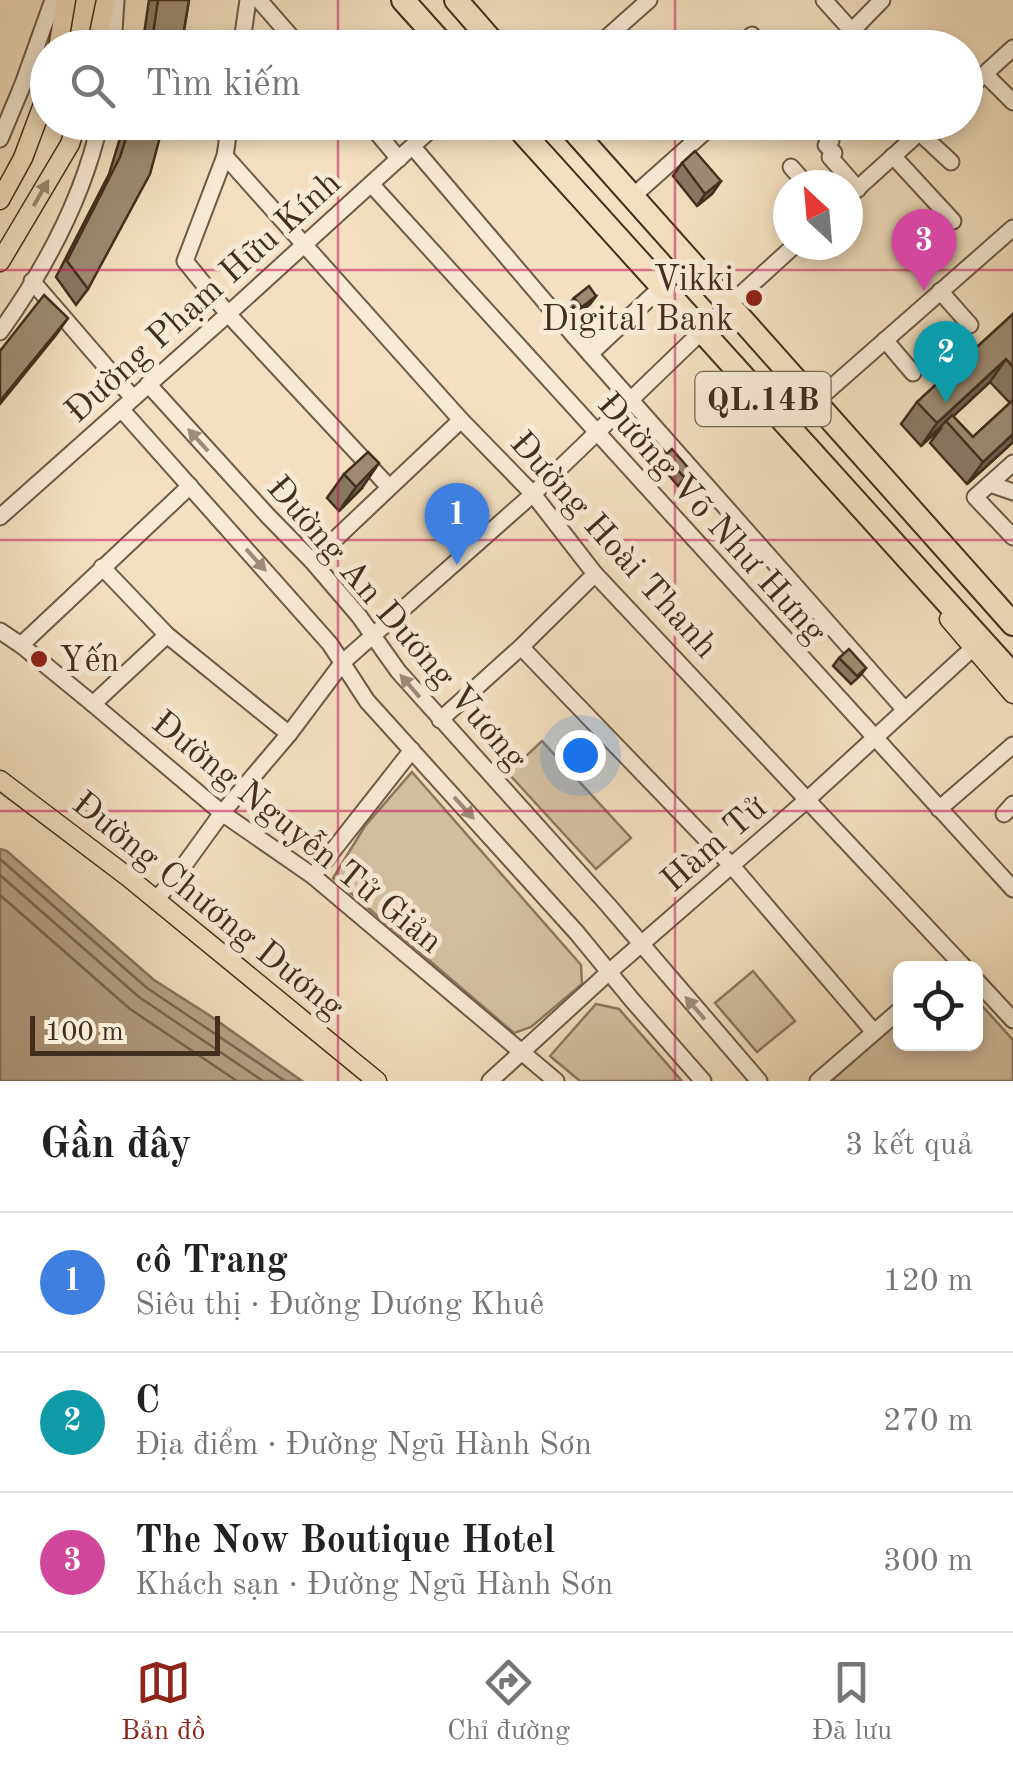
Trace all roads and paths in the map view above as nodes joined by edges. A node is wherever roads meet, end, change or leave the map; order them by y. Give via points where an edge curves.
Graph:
1 (52, 0) edge
2 (66, 0) edge
3 (106, 0) edge
4 (116, 0) edge
5 (248, 0) edge
6 (259, 0) edge
7 (389, 0) edge
8 (403, 0) edge
9 (456, 0) edge
10 (468, 0) edge
11 (649, 0) edge
12 (824, 0) edge
13 (882, 0) edge
14 (42, 30) edge
15 (61, 30) edge
16 (100, 30) edge
17 (114, 30) edge
18 (244, 30) edge
19 (285, 30) edge
20 (415, 30) edge
21 (430, 30) edge
22 (482, 30) edge
23 (495, 30) edge
24 (620, 30) edge
25 (851, 30) joint
26 (1013, 48) edge
27 (30, 66) edge
28 (986, 74) junction
29 (983, 77) edge
30 (1013, 102) edge
31 (0, 139) edge
32 (30, 140) edge
33 (71, 140) edge
34 (96, 140) edge
35 (227, 140) edge
36 (383, 140) edge
37 (420, 140) edge
38 (514, 140) edge
39 (528, 140) edge
40 (583, 140) edge
41 (592, 140) edge
42 (696, 140) edge
43 (831, 140) edge
44 (910, 140) edge
45 (935, 140) edge
46 (413, 147) junction
47 (225, 156) junction
48 (894, 156) junction
49 (399, 160) junction
50 (952, 162) dead end
51 (792, 167) dead end
52 (794, 170) edge
53 (838, 170) edge
54 (370, 184) junction
55 (863, 184) edge
56 (635, 194) junction
57 (0, 200) edge
58 (953, 221) dead end
59 (1013, 228) edge
60 (304, 245) junction
61 (778, 260) edge
62 (0, 262) edge
63 (32, 281) junction
64 (940, 290) junction
65 (654, 294) junction
66 (731, 303) junction
67 (228, 314) junction
68 (970, 325) dead end
69 (0, 332) edge
70 (698, 335) junction
71 (885, 340) junction
72 (590, 354) junction
73 (913, 374) dead end
74 (148, 384) junction
75 (819, 398) junction
76 (631, 400) junction
77 (127, 403) junction
78 (461, 420) junction
79 (597, 435) junction
80 (1013, 463) edge
81 (990, 484) junction
82 (190, 486) junction
83 (389, 487) junction
84 (1013, 492) edge
85 (534, 494) junction
86 (0, 517) edge
87 (1013, 537) edge
88 (312, 561) junction
89 (102, 567) junction
90 (595, 574) junction
91 (1012, 616) edge
92 (0, 631) edge
93 (372, 634) junction
94 (167, 635) junction
95 (977, 644) junction
96 (21, 645) junction
97 (521, 647) junction
98 (342, 662) junction
99 (1013, 675) edge
100 (1013, 694) edge
101 (94, 704) junction
102 (905, 710) junction
103 (440, 720) junction
104 (289, 734) junction
105 (874, 738) junction
106 (1013, 745) edge
107 (412, 750) junction
108 (0, 780) edge
109 (808, 800) junction
110 (939, 809) junction
111 (222, 813) junction
112 (732, 866) junction
113 (312, 876) junction
114 (1013, 889) edge
115 (155, 900) junction
116 (642, 944) junction
117 (954, 961) edge
118 (609, 972) junction
119 (983, 988) edge
120 (893, 1016) edge
121 (1013, 1020) edge
122 (874, 1032) junction
123 (522, 1052) junction
124 (377, 1081) edge
125 (490, 1081) edge
126 (556, 1081) edge
127 (703, 1081) edge
128 (759, 1081) edge
129 (818, 1081) edge

1 - 14 street
2 - 15 main road
3 - 16 main road
4 - 17 street
5 - 18 street
6 - 19 street
7 - 20 main road
8 - 21 highway
9 - 22 highway
10 - 23 main road
11 - 24 street
12 - 25 street
13 - 25 street
26 - 28 street
27 - 31 street
28 - 29 street
28 - 30 street
32 - 57 main road
62 -> 33 main road
34 - 63 street via 71,211
35 - 47 street
36 - 49 street
37 - 46 street, Đường Phạm Hữu Kính
38 - 65 main road
39 - 70 highway, QL.14B
40 - 56 highway
41 - 56 main road
42 - 56 street
43 - 53 street via 826,144
44 - 48 street
45 - 50 street
46 - 49 street, Đường Phạm Hữu Kính
46 - 72 street
47 - 60 street, Đường Hoài Thanh
47 - 67 street via 185,260
48 - 55 street
48 - 58 street
49 - 54 street, Đường Phạm Hữu Kính
51 - 52 street
54 - 60 street, Đường Phạm Hữu Kính
54 - 79 street, Đường Võ Như Hưng
56 - 66 highway
59 - 64 street
60 - 67 street, Đường Phạm Hữu Kính
60 - 78 street, Đường Hoài Thanh
61 - 66 street
63 - 69 street
63 - 77 street, Đường An Dương Vương
64 - 68 street
64 - 71 street
65 - 70 main road
65 - 72 street
66 - 70 street
66 - 75 main road
66 - 75 highway, QL.14B
67 - 74 street, Đường Phạm Hữu Kính
67 - 83 street
70 - 76 street
70 - 95 highway, QL.14B
71 - 73 street
71 - 75 street
72 - 76 street
74 - 77 street, Đường Phạm Hữu Kính
88 -> 74 street, Đường An Dương Vương
75 - 91 highway, QL.14B
76 - 79 street
76 - 102 street
77 - 82 street, Đường An Dương Vương
77 - 86 street, Đường Phạm Hữu Kính
78 - 83 street
78 - 85 street, Đường Hoài Thanh
79 - 85 street
79 - 105 street, Đường Võ Như Hưng
80 - 81 street
81 - 84 street
81 - 87 street via 975,496
82 - 89 street
82 -> 98 street, Đường An Dương Vương
83 - 88 street
85 - 90 street, Đường Hoài Thanh
85 - 93 street
88 - 93 street, Đường An Dương Vương
89 - 94 street
89 - 96 street
90 - 97 street
90 - 109 street, Đường Hoài Thanh
92 - 96 street, Đường Nguyễn Tử Giản
93 - 98 street
103 -> 93 street, Đường An Dương Vương
94 - 101 street
94 - 104 street
95 - 99 highway, QL.14B
95 - 100 main road
95 - 102 street, Hàm Tử
96 - 101 street, Đường Nguyễn Tử Giản
97 - 103 street
97 - 112 street
98 - 104 street
98 - 107 street, Đường An Dương Vương
101 - 111 street, Đường Nguyễn Tử Giản
102 - 105 street, Hàm Tử
103 - 116 street, Đường An Dương Vương
104 - 111 street
105 - 109 street, Hàm Tử
105 - 110 street, Đường Võ Như Hưng
106 - 110 street
107 - 113 street
107 -> 118 street, Đường An Dương Vương
108 - 115 main road, Đường Chương Dương
109 - 112 street, Hàm Tử
109 - 117 street, Đường Hoài Thanh
110 - 114 street, Đường Võ Như Hưng
111 - 113 street, Đường Nguyễn Tử Giản
111 - 115 street
112 - 116 street, Hàm Tử
112 - 122 street
113 - 123 street, Đường Nguyễn Tử Giản
115 - 124 main road, Đường Chương Dương
116 - 118 street, Hàm Tử
128 -> 116 street, Đường An Dương Vương
118 - 123 street, Hàm Tử
118 - 127 street, Đường An Dương Vương
119 - 121 street
120 - 122 street
122 - 129 street
123 - 125 street, Hàm Tử
123 - 126 street, Đường Nguyễn Tử Giản

